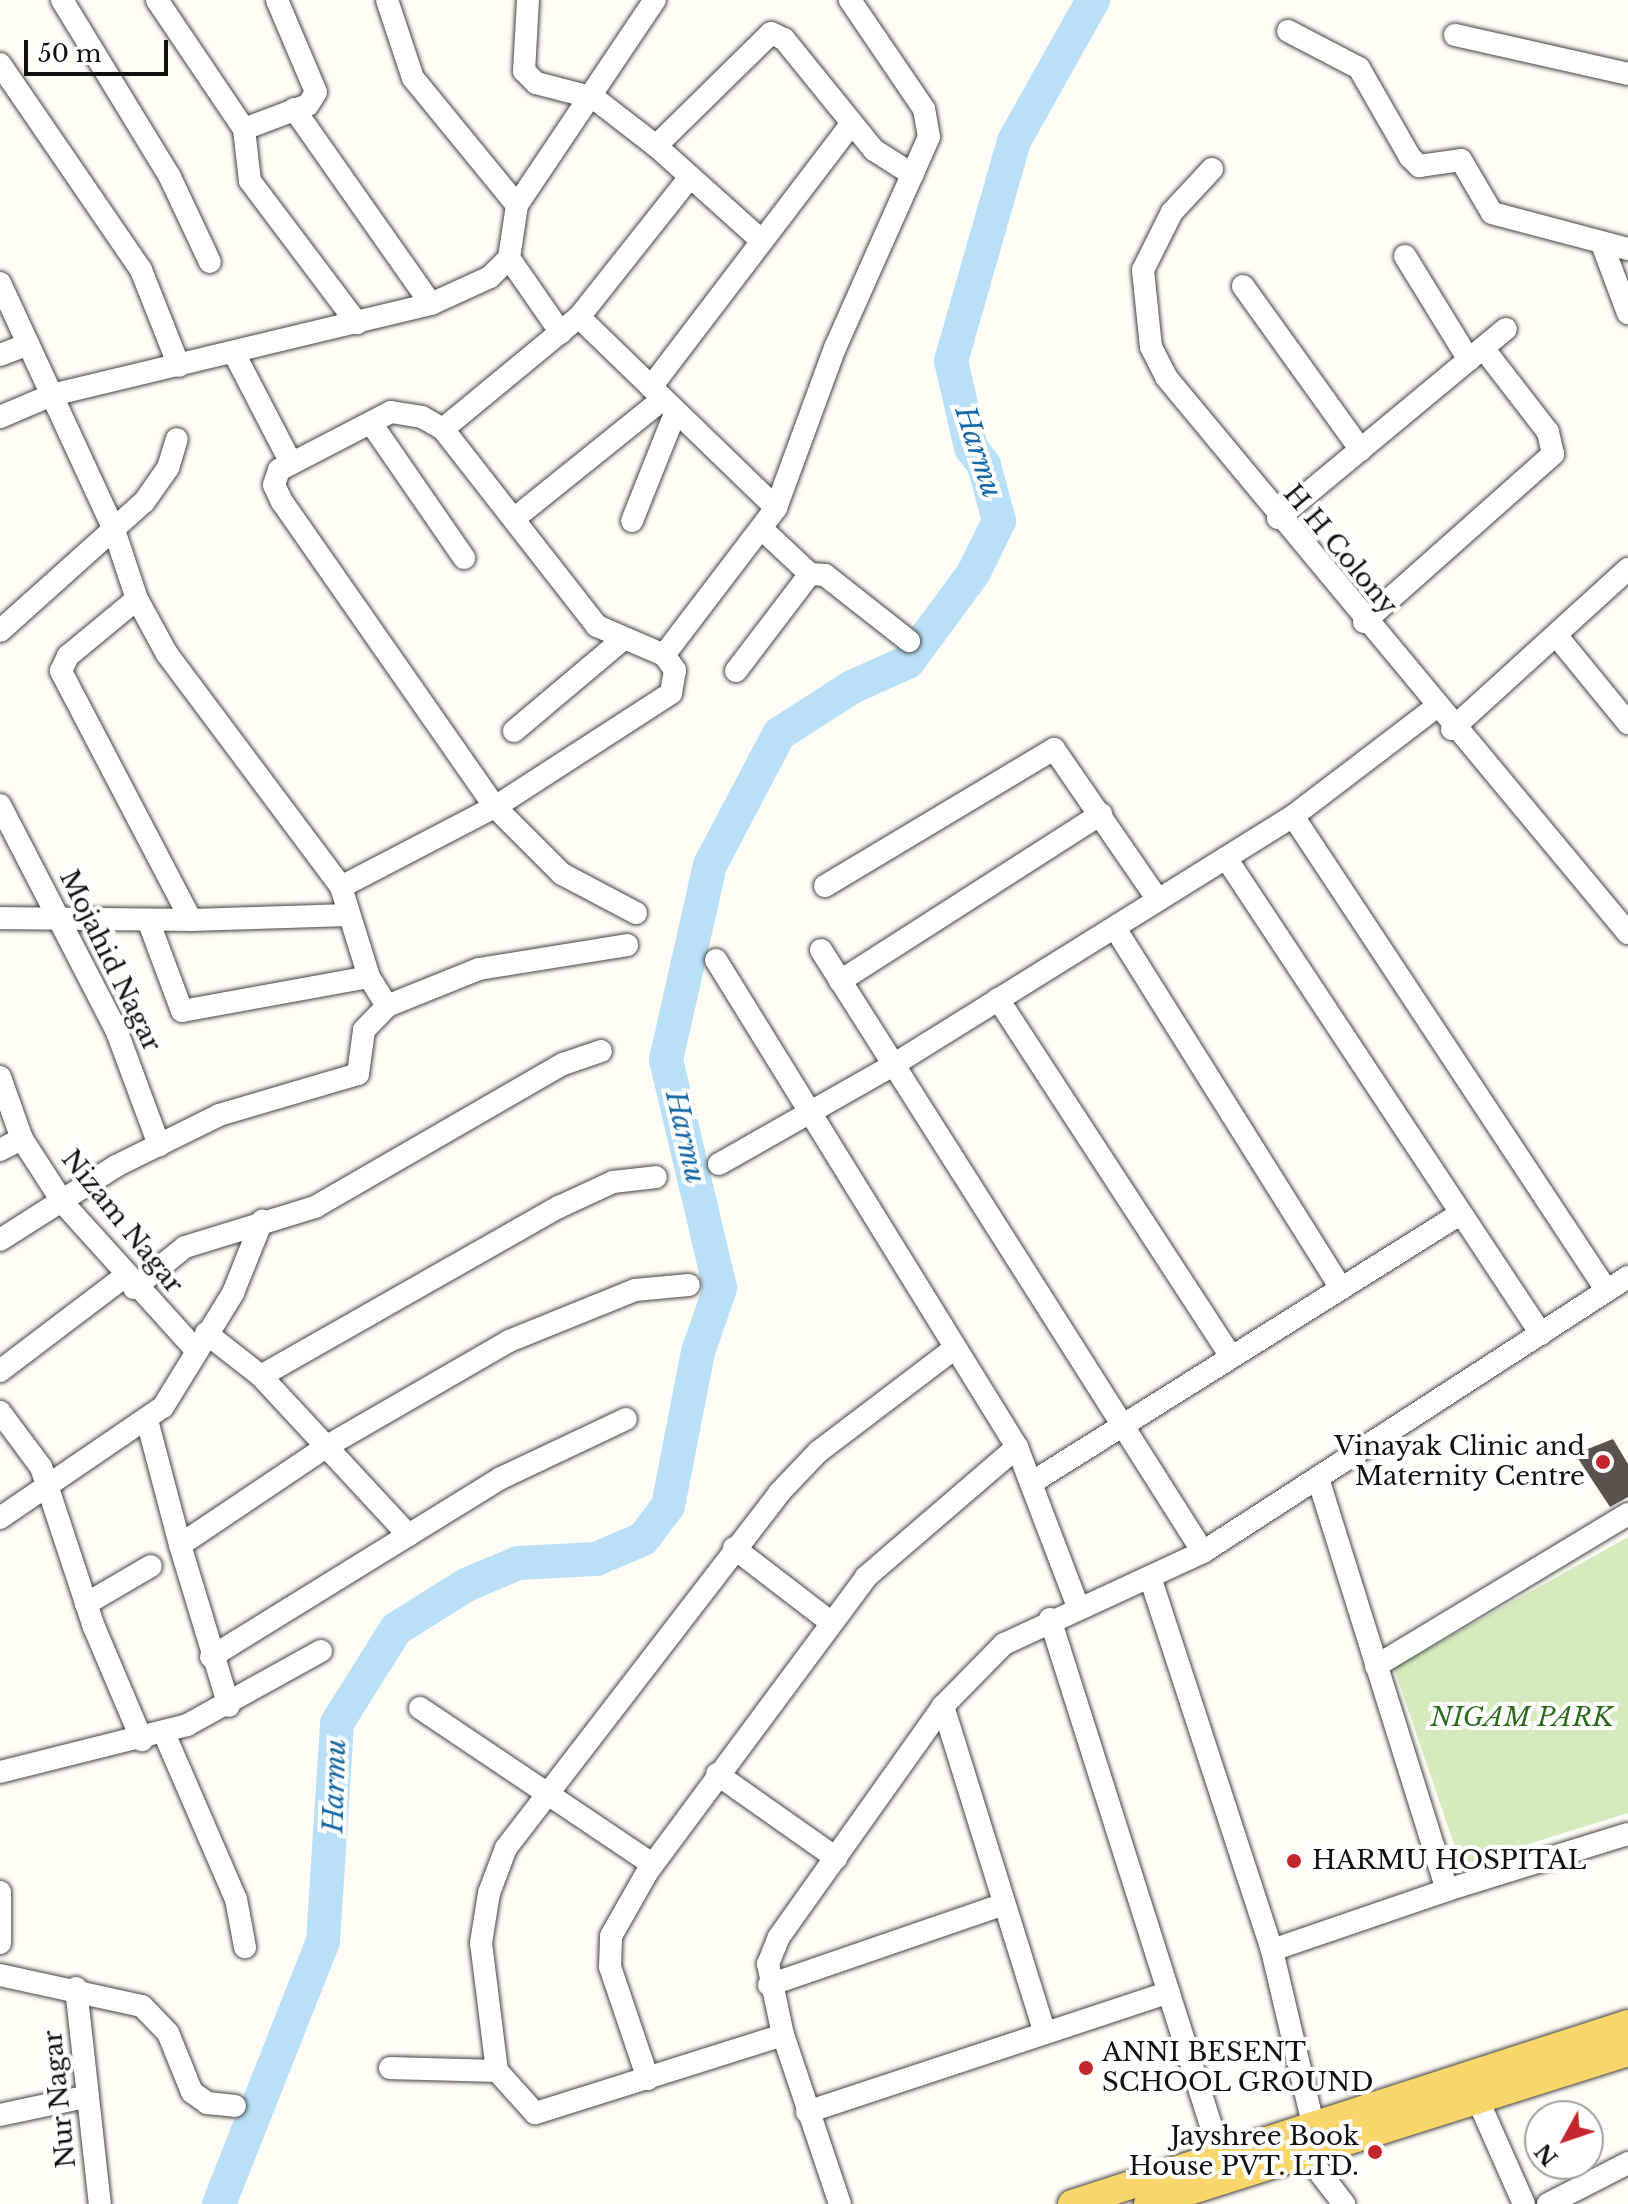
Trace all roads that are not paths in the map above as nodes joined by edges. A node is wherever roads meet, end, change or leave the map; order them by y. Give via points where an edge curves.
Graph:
1 (62, 0) edge
2 (157, 0) edge
3 (277, 0) edge
4 (387, 0) edge
5 (528, 0) edge
6 (655, 0) edge
7 (850, 0) edge
8 (1288, 31) dead end
9 (1455, 35) dead end
10 (0, 64) edge
11 (1628, 74) edge
12 (594, 98) junction
13 (294, 109) junction
14 (851, 124) junction
15 (244, 129) junction
16 (656, 146) junction
17 (1212, 169) dead end
18 (913, 175) junction
19 (690, 177) junction
20 (517, 205) junction
21 (762, 241) junction
22 (1602, 244) junction
23 (1628, 249) edge
24 (1405, 256) dead end
25 (509, 258) junction
26 (210, 262) dead end
27 (0, 283) edge
28 (1243, 286) dead end
29 (431, 304) junction
30 (1628, 313) edge
31 (579, 317) junction
32 (357, 323) junction
33 (1506, 329) dead end
34 (561, 333) junction
35 (28, 344) junction
36 (234, 353) junction
37 (1476, 354) junction
38 (0, 355) edge
39 (179, 366) junction
40 (52, 395) junction
41 (663, 399) junction
42 (0, 417) edge
43 (371, 423) junction
44 (443, 429) junction
45 (177, 439) dead end
46 (1361, 450) junction
47 (290, 461) junction
48 (776, 508) junction
49 (515, 518) junction
50 (1278, 518) junction
51 (632, 521) dead end
52 (113, 527) junction
53 (763, 530) junction
54 (464, 558) dead end
55 (1628, 569) edge
56 (810, 574) junction
57 (137, 599) junction
58 (1364, 622) junction
59 (0, 631) edge
60 (1556, 635) junction
61 (622, 640) junction
62 (909, 641) dead end
63 (664, 655) junction
64 (736, 671) dead end
65 (1435, 708) junction
66 (1628, 723) edge
67 (1452, 729) junction
68 (514, 731) dead end
69 (0, 805) edge
70 (495, 807) junction
71 (1101, 814) junction
72 (1293, 816) junction
73 (1226, 858) junction
74 (825, 886) dead end
75 (341, 887) junction
76 (1158, 900) junction
77 (636, 913) dead end
78 (349, 915) junction
79 (0, 918) edge
80 (62, 920) junction
81 (148, 920) junction
82 (191, 920) junction
83 (1115, 928) junction
84 (1628, 933) edge
85 (627, 945) dead end
86 (821, 950) dead end
87 (716, 960) dead end
88 (369, 977) junction
89 (840, 981) junction
90 (998, 999) junction
91 (387, 1006) junction
92 (601, 1051) dead end
93 (893, 1065) junction
94 (0, 1077) edge
95 (807, 1115) junction
96 (22, 1139) junction
97 (159, 1145) junction
98 (0, 1150) edge
99 (719, 1164) dead end
100 (656, 1177) dead end
101 (64, 1204) junction
102 (1460, 1214) junction
103 (262, 1221) junction
104 (0, 1240) edge
105 (1628, 1277) edge
106 (129, 1283) junction
107 (689, 1285) dead end
108 (1341, 1288) junction
109 (1607, 1291) junction
110 (1541, 1334) junction
111 (201, 1341) junction
112 (951, 1351) junction
113 (1231, 1357) junction
114 (0, 1371) edge
115 (261, 1376) junction
116 (0, 1412) edge
117 (626, 1419) dead end
118 (147, 1420) junction
119 (1123, 1431) junction
120 (329, 1445) junction
121 (1017, 1447) junction
122 (1318, 1478) junction
123 (1031, 1483) junction
124 (46, 1490) junction
125 (1628, 1514) edge
126 (0, 1518) edge
127 (408, 1535) junction
128 (180, 1545) junction
129 (734, 1548) junction
130 (1203, 1552) junction
131 (151, 1566) dead end
132 (1151, 1580) junction
133 (86, 1604) junction
134 (1078, 1607) junction
135 (1050, 1619) junction
136 (828, 1620) junction
137 (321, 1651) dead end
138 (211, 1657) junction
139 (1376, 1666) junction
140 (229, 1706) junction
141 (943, 1706) junction
142 (420, 1708) dead end
143 (164, 1733) junction
144 (142, 1740) junction
145 (0, 1772) edge
146 (717, 1774) junction
147 (547, 1794) junction
148 (1628, 1834) edge
149 (836, 1858) junction
150 (652, 1864) junction
151 (1447, 1890) junction
152 (0, 1892) edge
153 (1004, 1904) junction
154 (0, 1943) edge
155 (245, 1947) dead end
156 (1272, 1950) junction
157 (0, 1975) edge
158 (769, 1985) junction
159 (76, 1988) junction
160 (1169, 1992) junction
161 (1628, 2024) edge
162 (1044, 2031) junction
163 (783, 2035) junction
164 (1628, 2052) edge
165 (390, 2068) dead end
166 (497, 2071) junction
167 (648, 2079) junction
168 (85, 2097) junction
169 (1477, 2098) junction
170 (235, 2106) dead end
171 (807, 2112) junction
172 (0, 2115) edge
173 (1313, 2124) junction
174 (1307, 2156) junction
175 (1221, 2157) junction
176 (1628, 2163) edge
177 (100, 2204) edge
178 (840, 2204) edge
179 (1072, 2204) edge
180 (1148, 2204) edge
181 (1344, 2204) edge
182 (1524, 2204) edge
183 (1548, 2204) edge

1 - 26 street via 169,175
2 - 15 street
3 - 13 street via 316,92
4 - 20 street via 413,78
5 - 12 street via 524,71 536,83
6 - 12 street
7 - 18 street via 924,109 929,137
8 - 22 street via 1359,68 1419,166 1461,160 1492,213
9 - 11 street
10 - 39 street via 141,270
12 - 16 street
12 - 20 street
13 - 15 street
13 - 29 street
14 - 16 street via 784,39 771,33
14 - 18 street
14 - 21 street
15 - 32 street via 250,181
16 - 19 street
17 - 50 street, H H Colony via 1153,242 1143,308 1166,377
18 - 48 street via 819,385
19 - 21 street
19 - 31 street
20 - 25 street
21 - 41 street
22 - 23 street
22 - 30 street
24 - 37 street
25 - 29 street via 490,277
25 - 34 street
27 - 35 street
28 - 46 street
29 - 32 street
31 - 34 street
31 - 41 street
32 - 36 street
33 - 37 street
34 - 44 street
35 - 38 street
35 - 40 street
36 - 39 street
36 - 47 street
37 - 46 street
37 - 58 street via 1548,432 1553,454
39 - 40 street
40 - 42 street
40 - 52 street
41 - 48 street
41 - 49 street
41 - 51 street
43 - 44 street via 409,411
43 - 47 street
43 - 54 street
44 - 49 street
45 - 52 street via 158,486
46 - 50 street
47 - 70 street via 274,485 282,502
48 - 53 street
49 - 61 street via 597,626
50 - 58 street, H H Colony
52 - 57 street
52 - 59 street
53 - 56 street
53 - 63 street
55 - 60 street
56 - 62 street via 825,575
56 - 64 street
57 - 75 street via 167,654
57 - 82 street via 68,656 61,671
58 - 65 street, H H Colony
60 - 66 street
60 - 67 street
61 - 63 street
61 - 68 street
63 - 70 street via 675,670 671,693
65 - 67 street, H H Colony
65 - 72 street
67 - 84 street, H H Colony
69 - 80 street, Mojahid Nagar
70 - 75 street
70 - 77 street via 562,874
71 - 74 street via 1065,757 1043,750
71 - 76 street
71 - 89 street
72 - 73 street
72 - 109 street
73 - 76 street
73 - 102 street
75 - 78 street
76 - 83 street
78 - 82 street
78 - 88 street
79 - 80 street
80 - 81 street
80 - 97 street, Mojahid Nagar via 117,1032
81 - 82 street
81 - 88 street via 182,1011
83 - 90 street
83 - 108 street
85 - 91 street via 479,969
86 - 89 street
87 - 95 street
88 - 91 street
89 - 93 street
90 - 93 street
90 - 113 street
91 - 97 street via 364,1030 358,1074 253,1101
92 - 103 street via 563,1064 315,1207
93 - 95 street
93 - 119 street
94 - 96 street, Nizam Nagar
95 - 99 street
95 - 112 street
96 - 98 street
96 - 101 street, Nizam Nagar
97 - 101 street
100 - 115 street via 613,1182 559,1207
101 - 104 street
101 - 106 street, Nizam Nagar
102 - 108 street
102 - 110 street
103 - 106 street via 185,1247
103 - 111 street via 233,1293
105 - 109 street
106 - 111 street, Nizam Nagar
106 - 114 street
107 - 120 street via 635,1290 509,1341
108 - 113 street
109 - 110 street
110 - 122 street
111 - 115 street, Nizam Nagar
111 - 118 street
112 - 121 street
112 - 129 street via 818,1452
113 - 119 street
115 - 120 street, Nizam Nagar
116 - 124 street via 41,1467
117 - 127 street via 501,1478
118 - 124 street
118 - 128 street
119 - 123 street
119 - 130 street
120 - 127 street, Nizam Nagar
120 - 128 street
121 - 123 street
121 - 136 street via 866,1577
122 - 130 street
122 - 139 street
123 - 134 street
124 - 126 street
124 - 133 street
125 - 139 street
127 - 138 street
128 - 138 street
129 - 136 street
129 - 147 street
130 - 132 street
131 - 133 street
132 - 134 street
132 - 156 street
133 - 144 street
134 - 135 street
135 - 141 street via 1004,1644
135 - 160 street
136 - 146 street
137 - 140 street
138 - 140 street
139 - 151 street
140 - 143 street
141 - 149 street
141 - 153 street
142 - 147 street
143 - 144 street
143 - 155 street via 236,1899
144 - 145 street
146 - 149 street
146 - 150 street
147 - 150 street
147 - 166 street via 506,1848 489,1893 481,1943
148 - 151 street
149 - 158 street via 779,1937
150 - 167 street via 611,1936 610,1967
151 - 156 street
152 - 154 street
153 - 158 street
153 - 162 street
156 - 173 street
157 - 159 street
158 - 163 street
159 - 168 street, Nur Nagar
159 - 170 street via 157,2016 192,2092 207,2103
160 - 162 street
160 - 175 street
161 - 173 main road
162 - 171 street
163 - 167 street
163 - 171 street
164 - 169 main road
165 - 166 street
166 - 167 street via 535,2113
168 - 172 street
168 - 177 street, Nur Nagar
169 - 174 main road
169 - 182 street
171 - 178 street
173 - 175 main road
174 - 180 main road
174 - 181 street
175 - 179 main road
176 - 183 street

